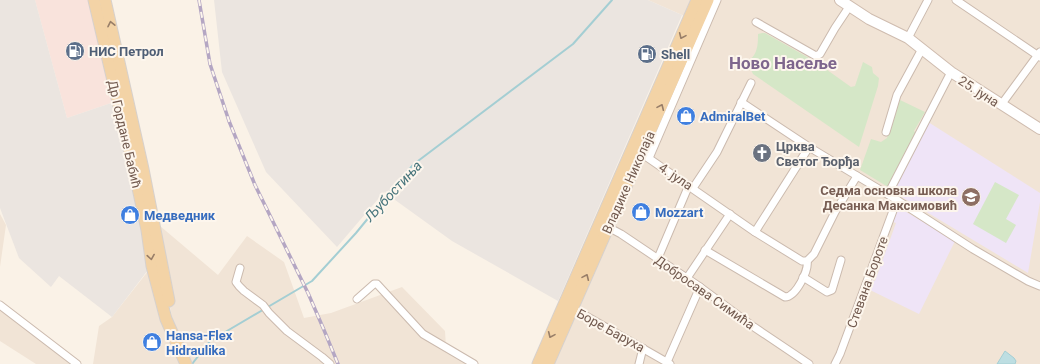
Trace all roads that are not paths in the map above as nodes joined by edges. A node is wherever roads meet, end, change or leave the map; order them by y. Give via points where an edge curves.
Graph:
1 (94, 0) edge
2 (105, 0) edge
3 (697, 0) edge
4 (708, 0) edge
5 (717, 0) edge
6 (840, 0) edge
7 (928, 0) edge
8 (956, 0) edge
9 (849, 7) junction
10 (756, 22) dead end
11 (908, 38) junction
12 (922, 49) junction
13 (1039, 54) edge
14 (951, 72) junction
15 (751, 83) dead end
16 (741, 102) junction
17 (1001, 105) junction
18 (1040, 129) edge
19 (886, 132) dead end
20 (809, 147) junction
21 (645, 155) junction
22 (857, 176) junction
23 (691, 186) junction
24 (888, 194) junction
25 (897, 200) junction
26 (730, 214) junction
27 (604, 226) junction
28 (755, 232) junction
29 (706, 250) junction
30 (658, 258) junction
31 (841, 260) dead end
32 (807, 261) junction
33 (240, 268) dead end
34 (803, 277) junction
35 (687, 278) junction
36 (1040, 286) edge
37 (700, 287) junction
38 (357, 299) dead end
39 (0, 306) edge
40 (572, 308) junction
41 (175, 337) junction
42 (643, 348) junction
43 (185, 362) edge
44 (669, 363) edge
45 (77, 364) edge
46 (330, 364) edge
47 (474, 364) edge
48 (538, 364) edge
49 (548, 364) edge
50 (639, 364) edge
51 (809, 364) edge
52 (835, 364) edge

1 -> 41 main road, Др Гордане Бабић via 135,174 152,266 166,319
41 -> 2 main road, Др Гордане Бабић via 144,169
3 -> 27 main road, Владике Николаја
21 -> 4 main road, Владике Николаја
5 - 21 street
6 - 9 street, 25. јуна
7 - 11 street
8 - 13 street
9 - 10 street via 820,54 816,56
9 - 11 street, 25. јуна
11 - 12 street, 25. јуна
12 - 14 street, 25. јуна
12 - 19 street via 897,95
13 - 17 street
14 - 17 street, 25. јуна
14 - 24 street
15 - 16 street
16 - 20 street
16 - 23 street via 717,152
17 - 18 street, 25. јуна
20 - 22 street
20 - 28 street
21 - 23 street, 4. јула
21 - 27 main road, Владике Николаја
22 - 24 street
22 - 32 street via 814,254
23 - 26 street, 4. јула
23 - 30 street
24 - 25 street
25 - 36 street via 973,249
25 - 52 street, Стевана Бороте
26 - 28 street, 4. јула
26 - 29 street
27 - 30 street, Добросава Симића
40 -> 27 main road, Владике Николаја
27 -> 48 main road, Владике Николаја
28 - 32 street, 4. јула via 798,259
29 - 34 street via 785,297 795,292
29 - 35 street
30 - 35 street, Добросава Симића
31 - 34 street via 830,292
32 - 34 street
33 - 46 street via 237,284 263,305 287,331
35 - 37 street, Добросава Симића
37 - 44 street
37 - 51 street, Добросава Симића
38 - 47 street via 377,284 423,334
39 - 45 street
40 - 42 street, Боре Баруха
40 - 49 main road, Владике Николаја
41 - 43 main road, Др Гордане Бабић
42 - 44 street, Боре Баруха
42 - 50 street

